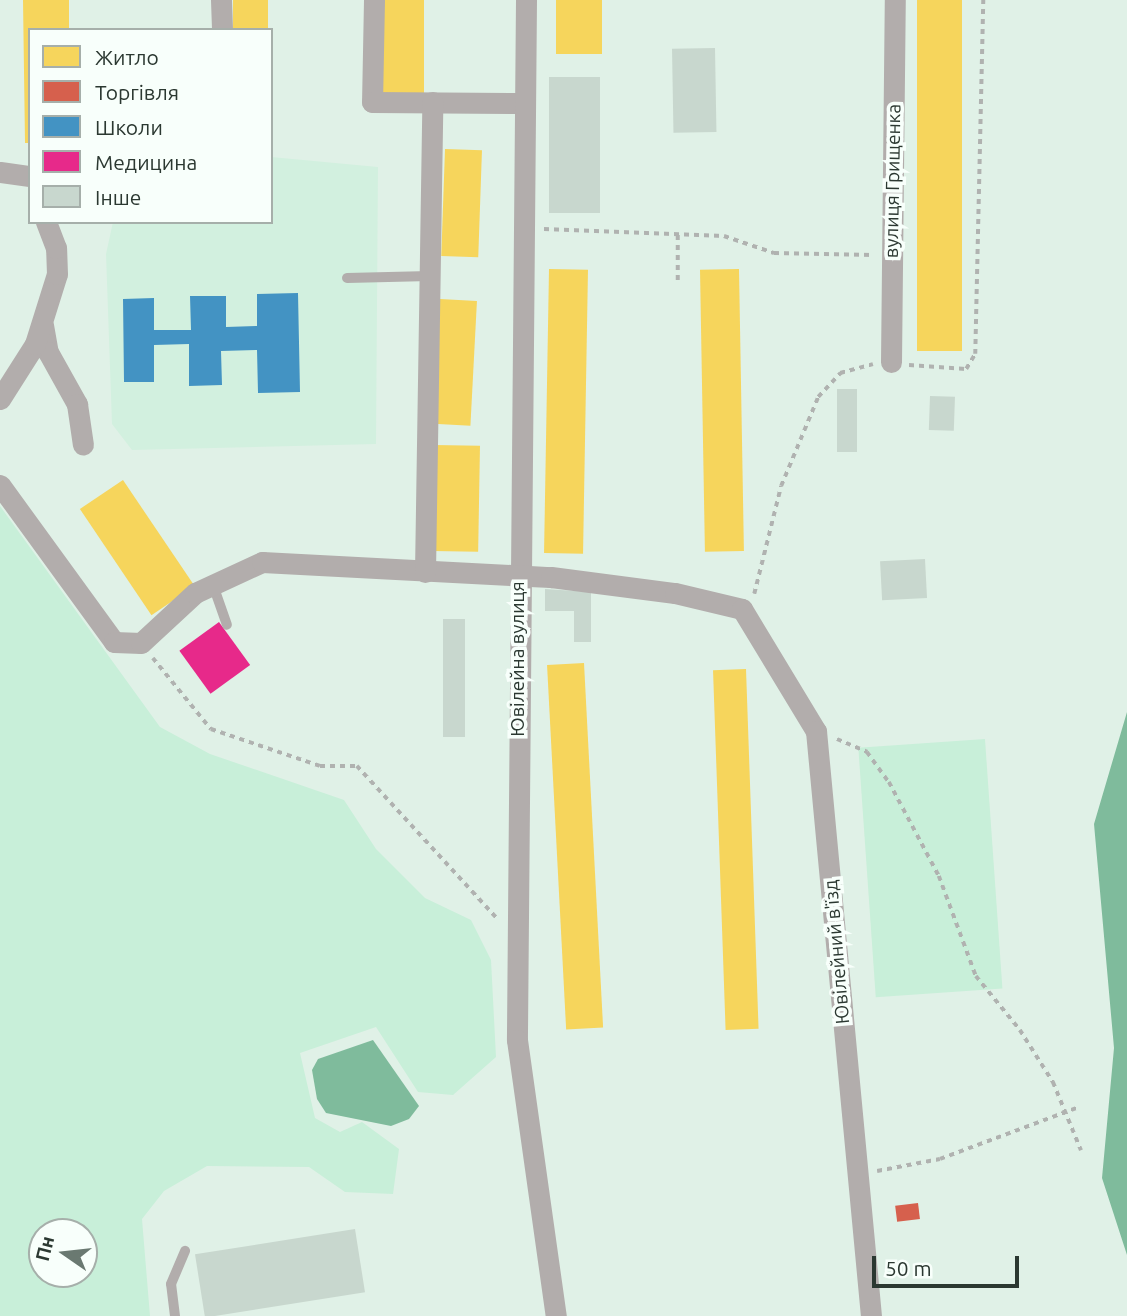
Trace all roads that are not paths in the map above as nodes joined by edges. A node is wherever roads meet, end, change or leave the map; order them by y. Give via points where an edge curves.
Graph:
1 (221, 0) edge
2 (373, 0) edge
3 (526, 0) edge
4 (895, 0) edge
5 (222, 28) edge
6 (432, 102) junction
7 (524, 103) junction
8 (0, 172) edge
9 (28, 178) edge
10 (47, 224) edge
11 (430, 276) junction
12 (347, 278) dead end
13 (42, 323) junction
14 (891, 362) road end
15 (0, 399) edge
16 (83, 445) dead end
17 (0, 485) edge
18 (425, 572) junction
19 (518, 578) junction
20 (213, 585) junction
21 (227, 625) dead end
22 (185, 1251) dead end
23 (175, 1316) edge
24 (556, 1316) edge
25 (871, 1316) edge

1 - 5 street
2 - 6 street via 372,102
3 - 7 street, Ювілейна вулиця
4 - 14 street, вулиця Грищенка
6 - 7 street
6 - 11 street
7 - 19 street, Ювілейна вулиця
8 - 9 street
10 - 13 street via 56,248 57,274
11 - 12 lane
11 - 18 street
13 - 15 street via 35,344
13 - 16 street via 48,352 77,404
17 - 20 street via 114,642 141,643 195,593
18 - 19 street
18 - 20 street via 262,562
19 - 24 street, Ювілейна вулиця via 517,1040
19 - 25 street, Ювілейний в'їзд via 551,577 675,593 742,609 816,731
20 - 21 lane
22 - 23 lane via 171,1284

